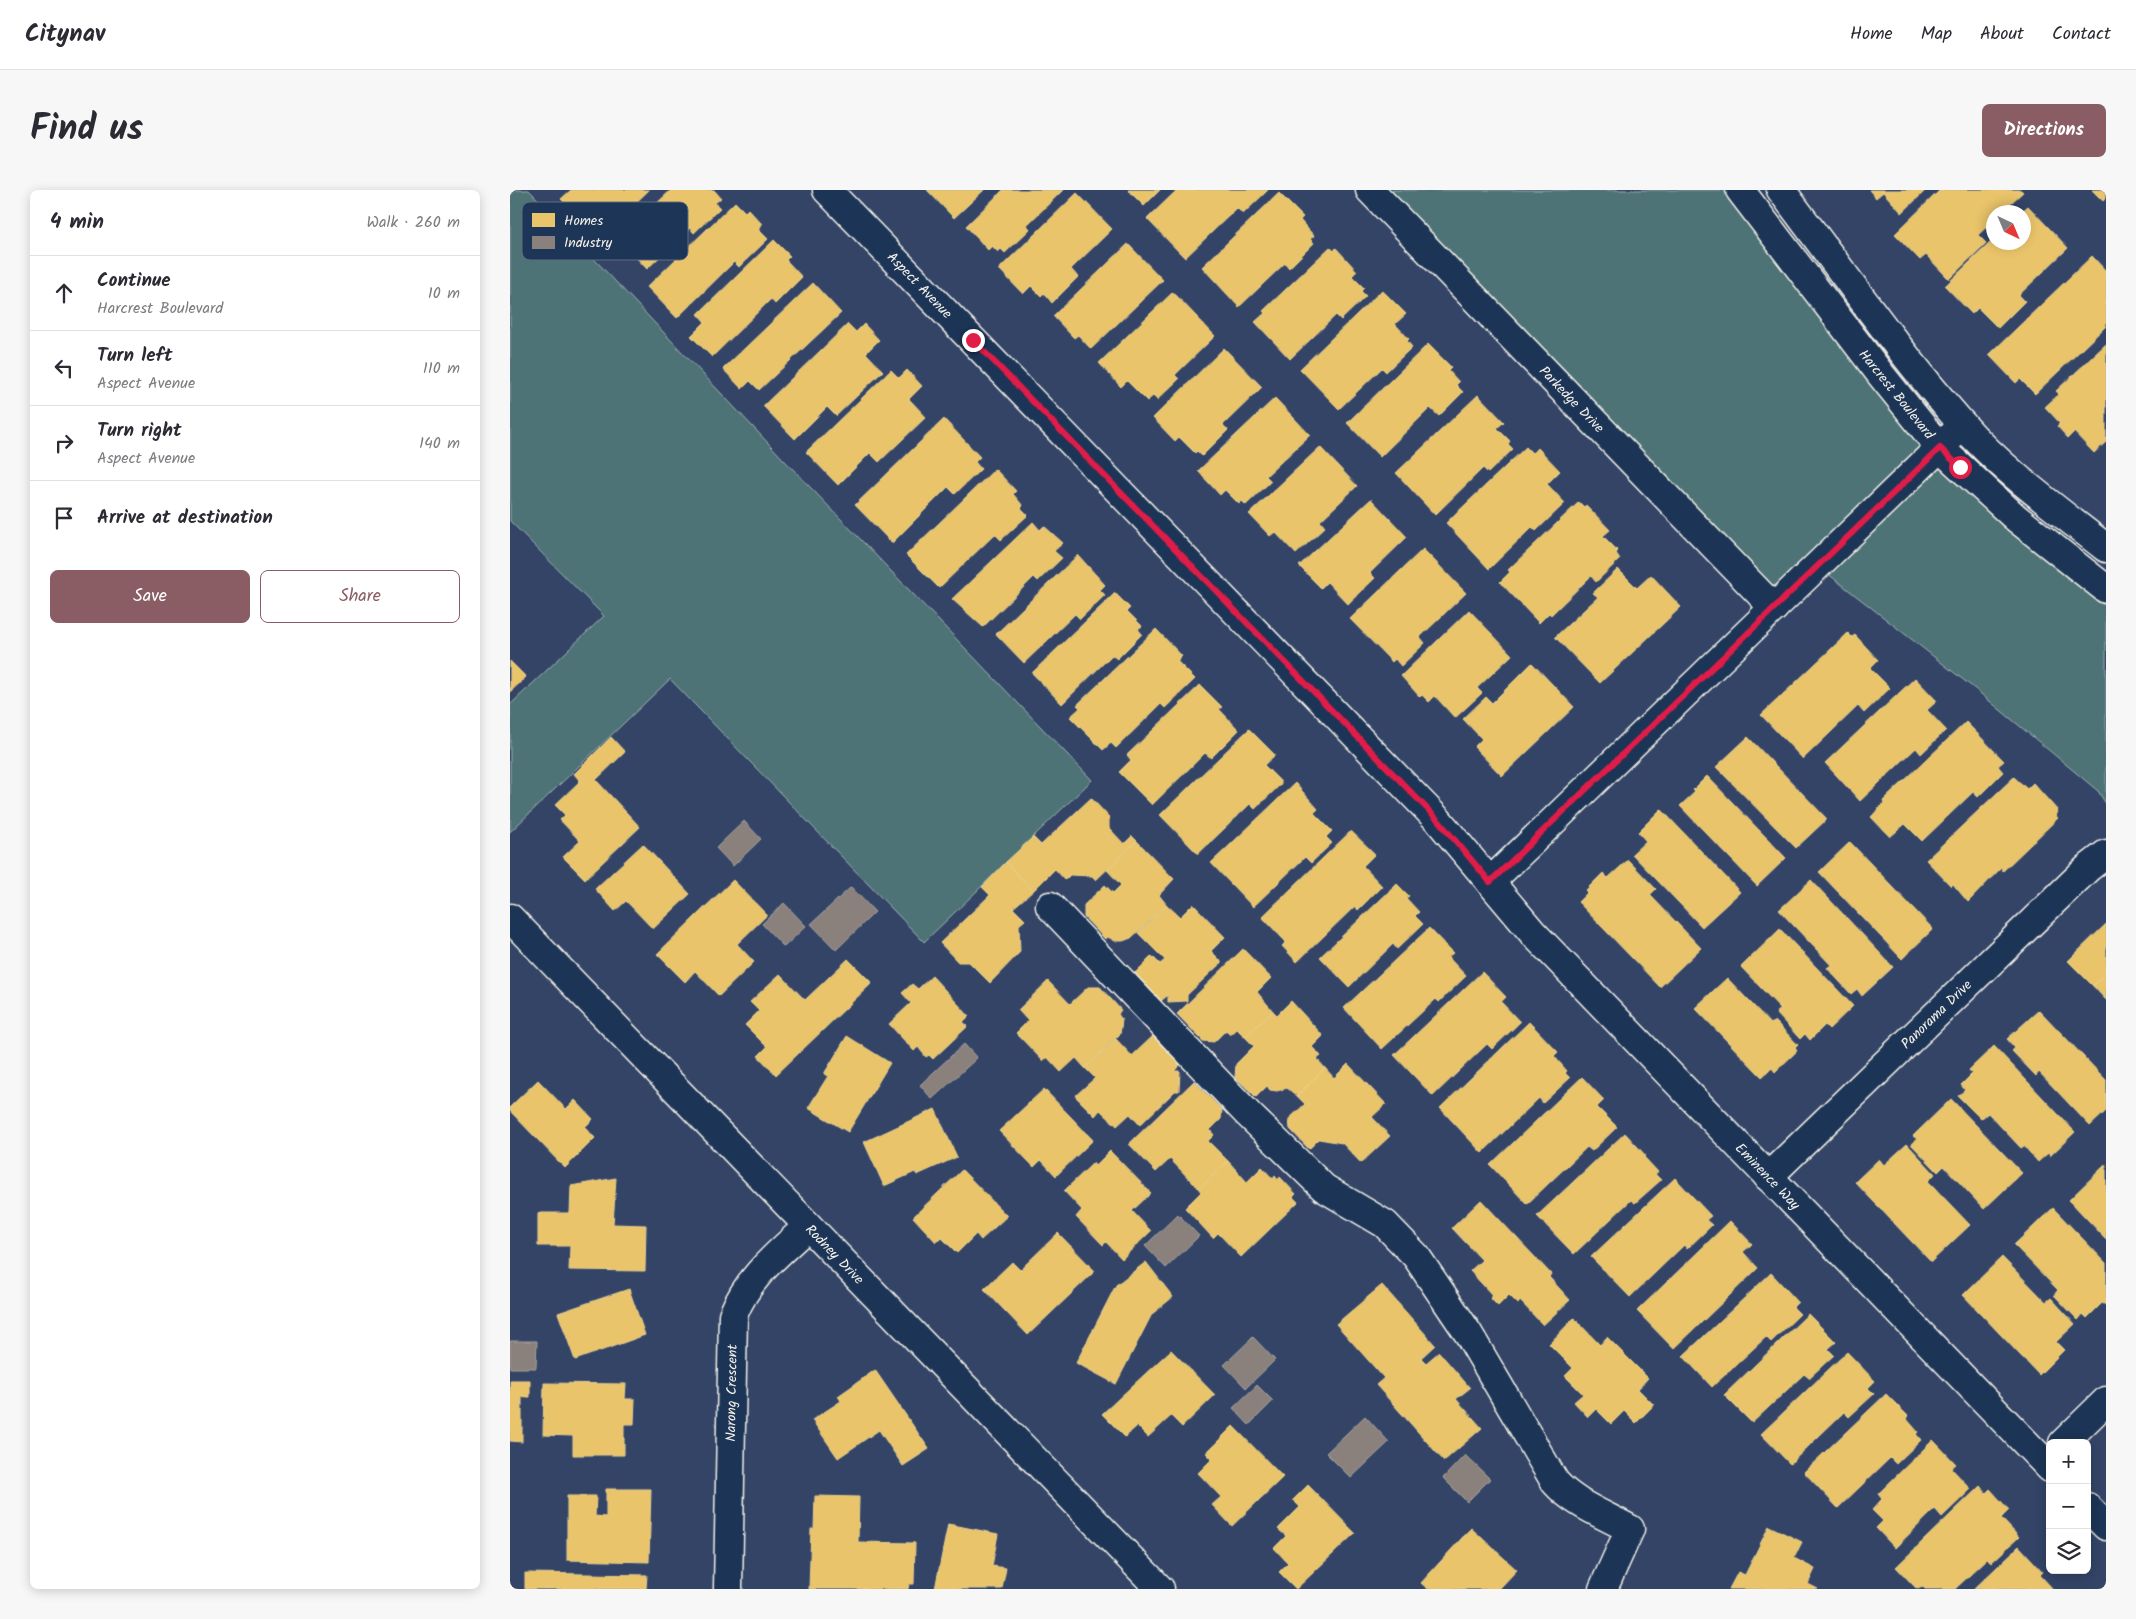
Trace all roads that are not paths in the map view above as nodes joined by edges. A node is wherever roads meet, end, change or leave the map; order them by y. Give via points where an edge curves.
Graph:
1 (827, 190) edge
2 (1370, 190) edge
3 (1740, 190) edge
4 (1781, 190) edge
5 (1963, 425) junction
6 (1940, 448) junction
7 (2106, 548) edge
8 (2106, 589) edge
9 (1774, 608) junction
10 (2106, 854) edge
11 (1490, 882) junction
12 (1050, 906) dead end
13 (510, 918) edge
14 (1768, 1176) junction
15 (808, 1226) junction
16 (2106, 1401) edge
17 (2067, 1439) edge
18 (2046, 1460) edge
19 (2091, 1511) edge
20 (2106, 1526) edge
21 (728, 1589) edge
22 (1160, 1589) edge
23 (1603, 1589) edge

1 - 11 street, Aspect Avenue via 1438,820
2 - 9 street, Parkedge Drive
3 - 6 street, Harcrest Boulevard
4 - 5 street
5 - 6 street
5 - 7 street via 2048,502
6 - 8 street, Harcrest Boulevard via 2016,518
6 - 9 street
9 - 11 street
10 - 14 street, Panorama Drive
11 - 14 street, Eminence Way via 1533,933
12 - 23 street via 1248,1114 1324,1188 1385,1224 1416,1256 1468,1333 1555,1482 1576,1500 1630,1529
13 - 15 street, Rodney Drive
14 - 18 street, Eminence Way
15 - 21 street, Narong Crescent via 752,1280 732,1315
15 - 22 street, Rodney Drive
16 - 17 street
19 - 20 street

